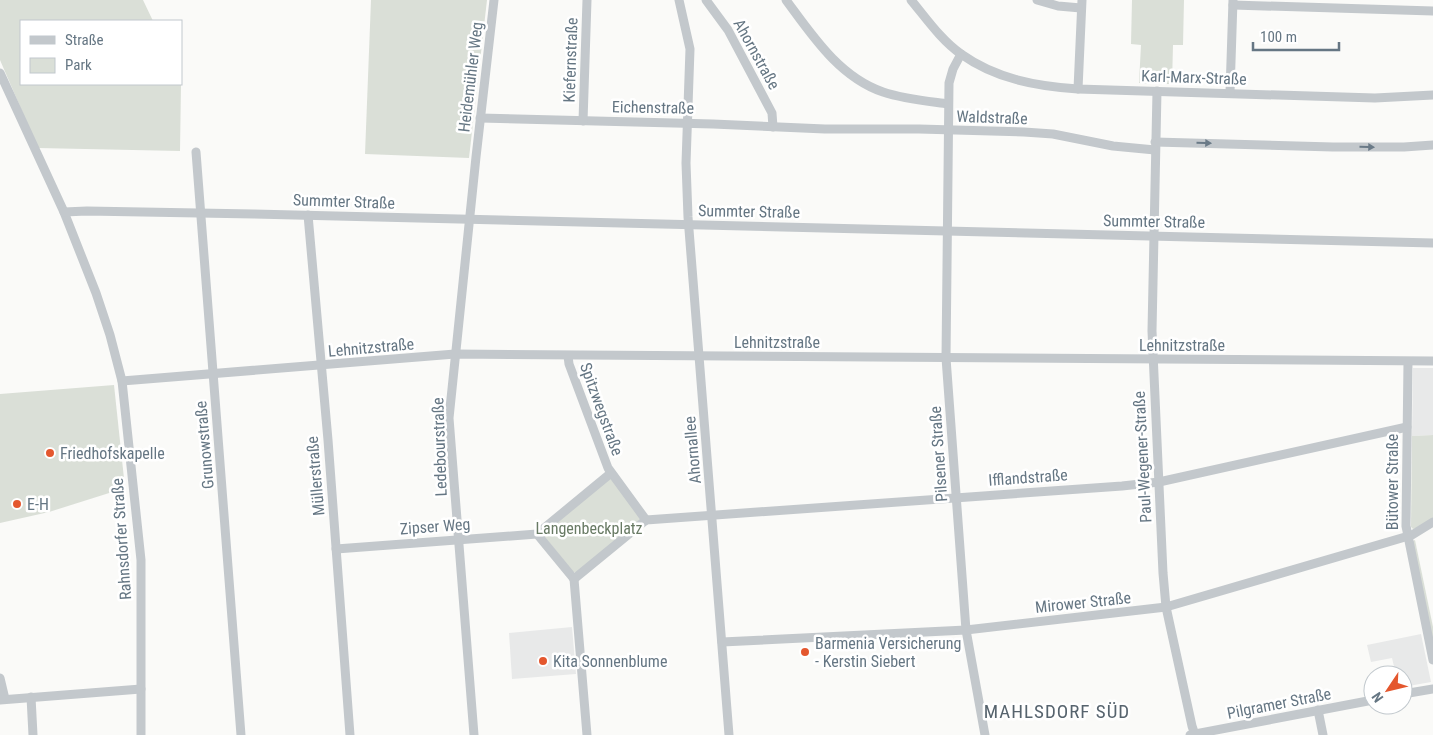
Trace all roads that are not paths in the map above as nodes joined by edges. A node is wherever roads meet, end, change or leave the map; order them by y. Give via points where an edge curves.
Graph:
1 (494, 0) edge
2 (587, 0) edge
3 (679, 0) edge
4 (706, 0) edge
5 (786, 0) edge
6 (911, 0) edge
7 (1037, 0) edge
8 (1233, 3) edge
9 (1081, 4) edge
10 (1433, 11) edge
11 (961, 54) junction
12 (0, 73) edge
13 (1078, 89) junction
14 (1157, 91) junction
15 (1230, 92) junction
16 (1433, 95) edge
17 (948, 104) junction
18 (480, 118) junction
19 (583, 121) junction
20 (687, 123) junction
21 (773, 127) junction
22 (825, 129) joint
23 (947, 130) junction
24 (1433, 145) edge
25 (1155, 146) junction
26 (196, 152) dead end
27 (476, 158) joint
28 (64, 212) junction
29 (200, 213) junction
30 (308, 215) junction
31 (469, 220) junction
32 (689, 225) junction
33 (946, 232) junction
34 (1153, 236) junction
35 (1433, 243) edge
36 (455, 354) junction
37 (568, 356) junction
38 (699, 356) junction
39 (946, 358) junction
40 (1153, 359) junction
41 (1408, 362) junction
42 (1433, 362) edge
43 (320, 366) junction
44 (213, 374) junction
45 (122, 381) junction
46 (1407, 427) junction
47 (611, 473) junction
48 (1158, 482) junction
49 (956, 498) junction
50 (712, 516) junction
51 (646, 520) junction
52 (1433, 522) edge
53 (536, 534) junction
54 (1407, 536) junction
55 (459, 539) junction
56 (336, 549) junction
57 (574, 579) junction
58 (1166, 607) junction
59 (966, 630) junction
60 (722, 642) junction
61 (1433, 660) edge
62 (0, 678) edge
63 (141, 689) junction
64 (1433, 689) edge
65 (1413, 692) edge
66 (31, 697) junction
67 (3, 699) edge
68 (1363, 702) edge
69 (1318, 710) junction
70 (33, 735) edge
71 (141, 735) edge
72 (241, 735) edge
73 (350, 735) edge
74 (474, 735) edge
75 (587, 735) edge
76 (729, 735) edge
77 (985, 735) edge
78 (1194, 735) edge
79 (1323, 735) edge

1 - 18 street, Heidemühler Weg
2 - 19 street, Kiefernstraße
3 - 20 street, Ahornallee via 690,49
4 - 21 street, Ahornstraße via 728,30 768,105
5 - 17 street via 824,50 859,80 896,96
6 - 11 street, Karl-Marx-Straße
7 - 9 street via 1058,6
8 - 10 street
8 - 15 street
9 - 13 street
11 - 13 street, Karl-Marx-Straße via 1025,83
11 - 17 street, Pilsener Straße via 949,83
12 - 28 street, Rahnsdorfer Straße
13 - 14 street, Karl-Marx-Straße
14 - 15 street, Karl-Marx-Straße
14 - 25 street, Paul-Wegener-Straße
15 - 16 street, Karl-Marx-Straße via 1375,98
17 - 23 street, Pilsener Straße
18 - 19 street, Eichenstraße
18 - 27 street, Heidemühler Weg
19 - 20 street, Eichenstraße
20 - 21 street, Eichenstraße
20 - 32 street, Ahornallee
21 - 22 street, Eichenstraße
22 - 23 street, Waldstraße
23 - 25 street, Waldstraße via 1052,134 1113,146
23 - 33 street, Pilsener Straße
25 -> 24 street, Waldstraße
25 - 34 street, Paul-Wegener-Straße
26 - 29 street, Grunowstraße
27 - 31 street, Ledebourstraße
28 - 29 street, Summter Straße
28 - 45 street, Rahnsdorfer Straße via 96,293
29 - 30 street, Summter Straße
29 - 44 street, Grunowstraße
30 - 31 street, Summter Straße
30 - 43 street, Müllerstraße
31 - 32 street, Summter Straße
31 - 36 street, Ledebourstraße
32 - 33 street, Summter Straße
32 - 38 street, Ahornallee
33 - 34 street, Summter Straße
33 - 39 street, Pilsener Straße
34 - 35 street, Summter Straße
34 - 40 street, Paul-Wegener-Straße
36 - 37 street, Lehnitzstraße
36 - 43 street, Lehnitzstraße
36 - 55 street, Ledebourstraße via 450,418
37 - 38 street, Lehnitzstraße
37 - 47 street, Spitzwegstraße
38 - 39 street, Lehnitzstraße
38 - 50 street, Ahornallee
39 - 40 street, Lehnitzstraße
39 - 49 street, Pilsener Straße
40 - 41 street, Lehnitzstraße
40 - 48 street, Paul-Wegener-Straße
41 - 42 street, Lehnitzstraße
41 - 46 street, Bütower Straße
43 - 44 street, Lehnitzstraße
43 - 56 street, Müllerstraße
44 - 45 street, Lehnitzstraße
44 - 72 street, Grunowstraße
45 - 63 street, Rahnsdorfer Straße via 141,560
46 - 48 street, Ifflandstraße
46 - 54 street, Bütower Straße
47 - 51 street
47 - 53 street
48 - 49 street, Ifflandstraße
48 - 58 street, Paul-Wegener-Straße
49 - 50 street, Ifflandstraße
49 - 59 street, Pilsener Straße
50 - 51 street, Ifflandstraße
50 - 60 street, Ahornallee
51 - 57 street
52 - 54 street, Mirower Straße
53 - 55 street, Zipser Weg
53 - 57 street
54 - 58 street, Mirower Straße
54 - 61 street, Bütower Straße
55 - 56 street, Zipser Weg
55 - 74 street, Ledebourstraße
56 - 73 street, Müllerstraße
57 - 75 street
58 - 59 street, Mirower Straße
58 - 78 street, Paul-Wegener-Straße
59 - 60 street, Mirower Straße
59 - 77 street, Pilsener Straße
60 - 76 street, Ahornallee
62 - 67 street
63 - 66 street
63 - 71 street, Rahnsdorfer Straße
64 - 65 street
66 - 67 street
66 - 70 street
68 - 69 street, Pilgramer Straße
69 - 78 street, Pilgramer Straße
69 - 79 street

